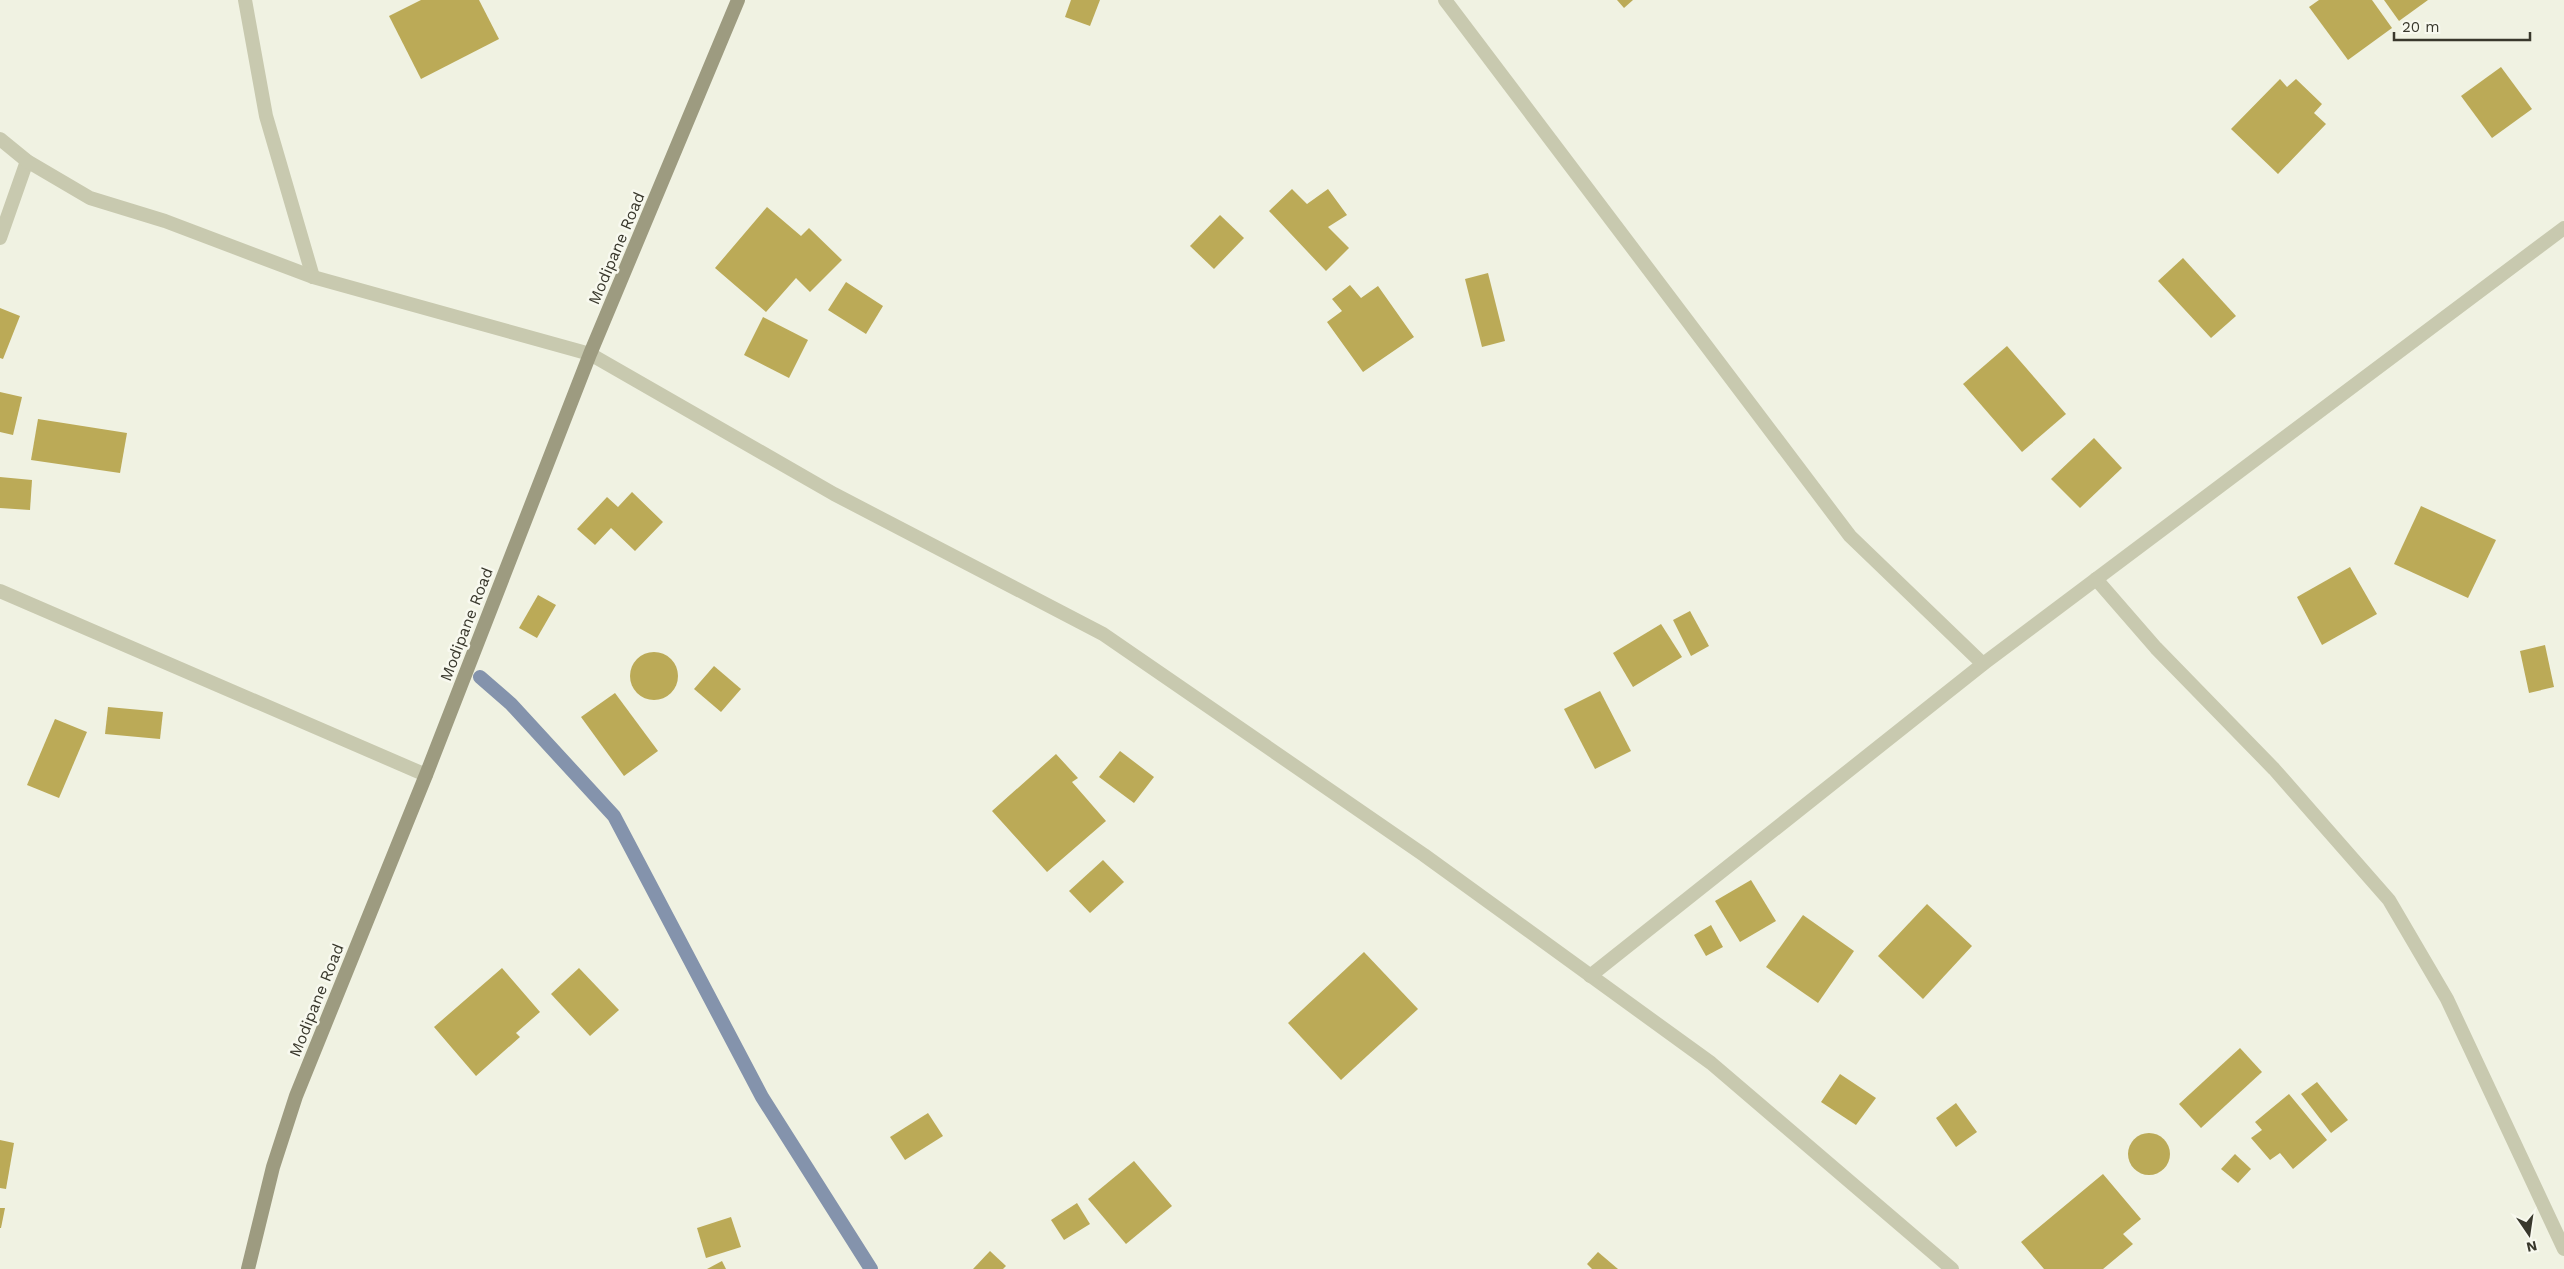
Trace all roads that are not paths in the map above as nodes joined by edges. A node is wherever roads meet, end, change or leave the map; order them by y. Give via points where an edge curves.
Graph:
1 (245, 0) edge
2 (738, 0) edge
3 (1445, 0) edge
4 (0, 139) edge
5 (27, 161) junction
6 (2564, 228) edge
7 (0, 238) edge
8 (313, 277) junction
9 (590, 354) junction
10 (2096, 580) junction
11 (0, 591) edge
12 (1983, 664) junction
13 (426, 776) junction
14 (1590, 976) junction
15 (2564, 1249) edge
16 (248, 1269) edge
17 (1952, 1269) edge

1 - 8 street via 266,116
2 - 9 main road, Modipane Road
3 - 12 street via 1850,536
4 - 5 street
5 - 7 street
5 - 8 street via 90,198 165,221
6 - 10 street
8 - 9 street
9 - 13 main road, Modipane Road
9 - 14 street via 834,494 1103,634 1416,849
10 - 12 street
10 - 15 street via 2156,648 2274,769 2389,900 2447,999
11 - 13 street
12 - 14 street
13 - 16 main road, Modipane Road via 296,1096 273,1167
14 - 17 street via 1711,1063

